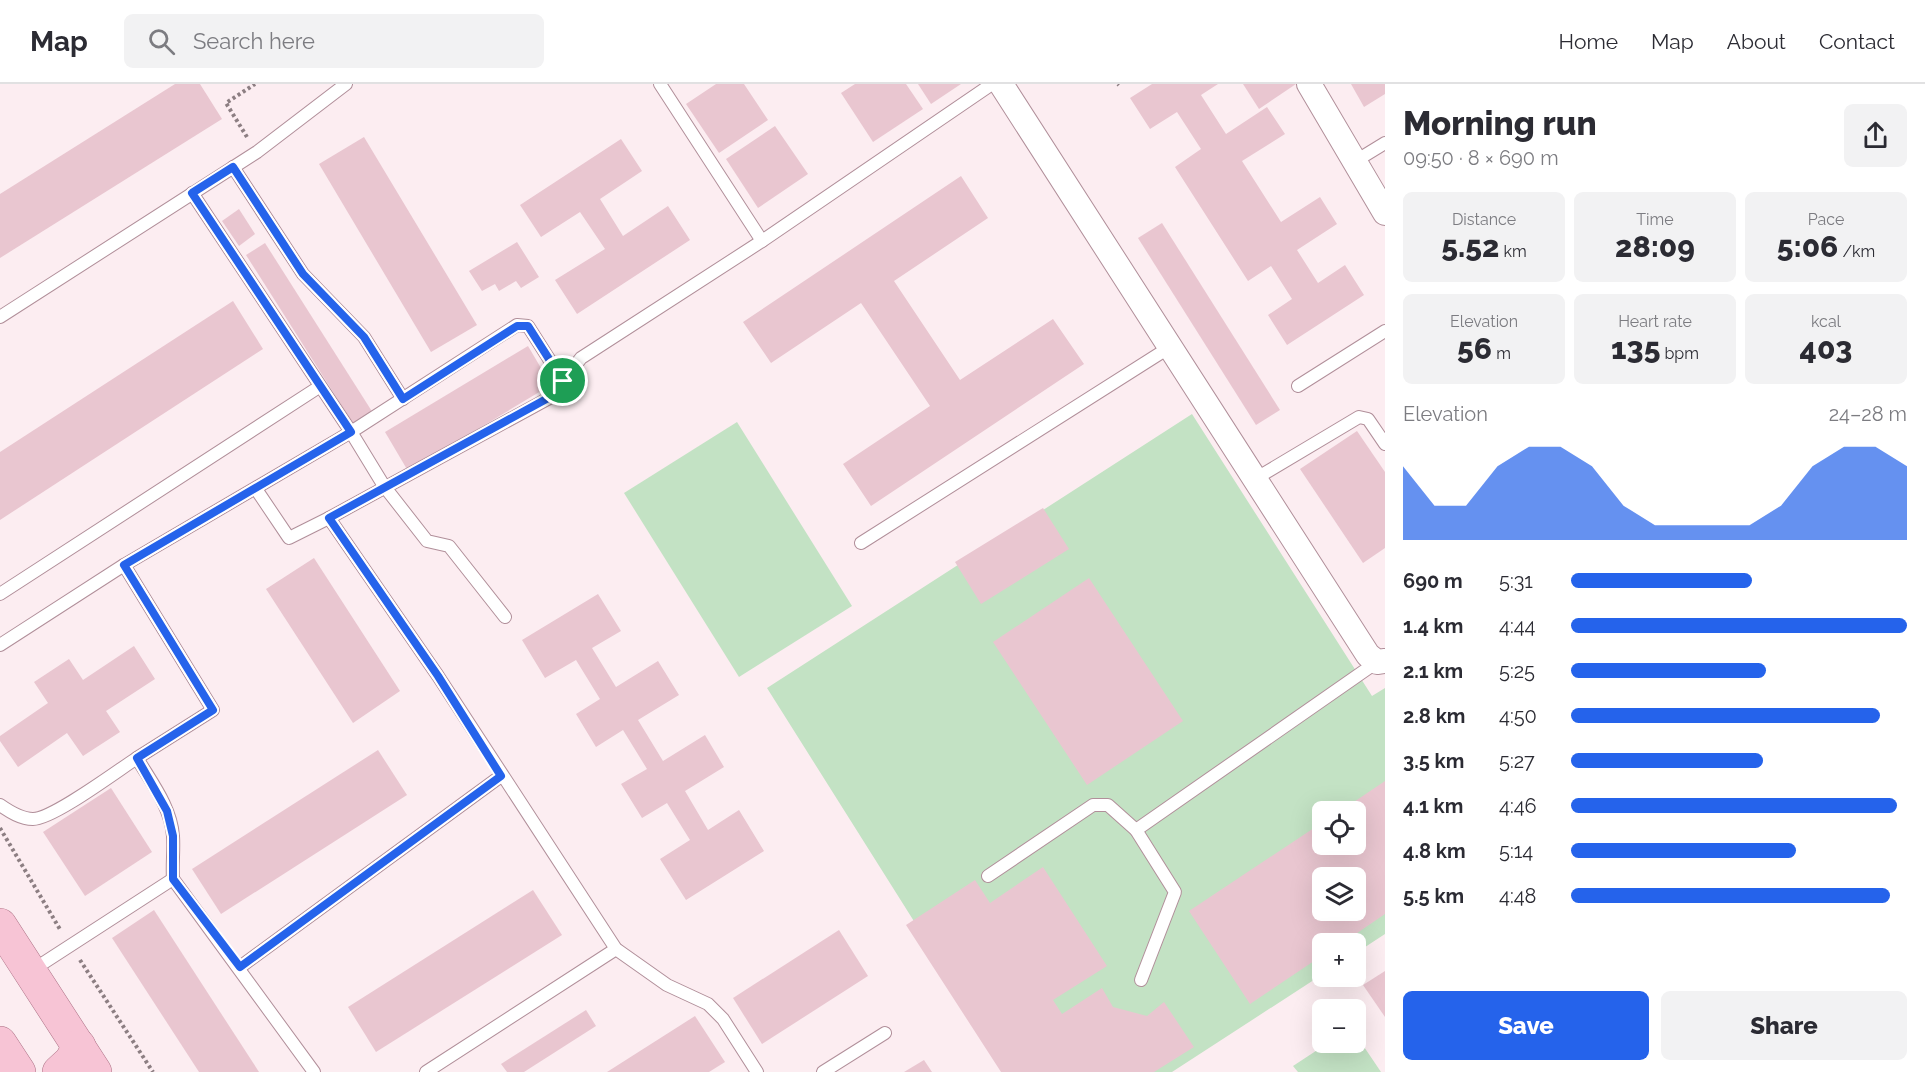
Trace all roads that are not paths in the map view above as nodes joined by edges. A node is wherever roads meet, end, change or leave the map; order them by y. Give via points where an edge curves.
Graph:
1 (346, 84) edge
2 (660, 84) edge
3 (992, 84) edge
4 (1000, 84) edge
5 (1309, 84) edge
6 (1385, 143) edge
7 (1354, 162) junction
8 (233, 167) junction
9 (192, 193) junction
10 (1385, 213) edge
11 (762, 241) junction
12 (0, 317) edge
13 (1385, 331) edge
14 (1170, 347) junction
15 (563, 381) junction
16 (1298, 386) dead end
17 (319, 387) junction
18 (403, 399) junction
19 (351, 432) junction
20 (1385, 444) edge
21 (1255, 479) junction
22 (384, 486) junction
23 (256, 489) junction
24 (329, 518) junction
25 (861, 543) dead end
26 (124, 565) junction
27 (0, 594) edge
28 (505, 617) dead end
29 (0, 645) edge
30 (1381, 661) edge
31 (137, 758) junction
32 (501, 776) junction
33 (0, 804) edge
34 (1136, 830) junction
35 (988, 876) dead end
36 (173, 879) junction
37 (0, 925) edge
38 (616, 949) junction
39 (240, 967) junction
40 (30, 972) junction
41 (1141, 980) dead end
42 (885, 1033) dead end
43 (0, 1043) edge
44 (87, 1059) edge
45 (19, 1072) edge
46 (59, 1072) edge
47 (314, 1072) edge
48 (426, 1072) edge
49 (757, 1072) edge
50 (823, 1072) edge

1 - 8 lane
2 - 11 lane
3 - 11 lane
4 - 14 street
5 - 7 street
6 - 7 lane
7 - 10 street
8 - 9 lane
8 - 18 lane via 303,274 364,337
9 - 12 lane
9 - 17 lane
11 - 15 lane via 581,358
13 - 16 lane
14 - 21 street
14 - 25 lane
15 - 18 lane via 528,326 517,326
15 - 22 lane via 550,397
17 - 19 lane
17 - 27 lane
18 - 19 lane
19 - 22 lane
19 - 23 lane
20 - 21 lane via 1368,418 1359,417
21 - 30 street via 1368,655
22 - 24 lane
22 - 28 lane via 427,541 449,546
23 - 24 lane via 289,538
23 - 26 lane
24 - 32 lane via 438,676
26 - 29 lane
26 - 31 lane via 213,710
30 - 34 lane
31 - 33 lane via 52,813 35,819 18,816
31 - 36 lane via 167,811 173,836
32 - 38 lane
32 - 39 lane
34 - 35 lane via 1108,805 1094,805
34 - 41 lane via 1175,892
36 - 39 lane
36 - 40 lane
37 - 40 main road
38 - 48 lane
38 - 49 lane via 667,985 708,1004
39 - 47 lane
40 - 44 main road
42 - 50 lane
43 - 45 main road
44 - 46 main road via 71,1061

